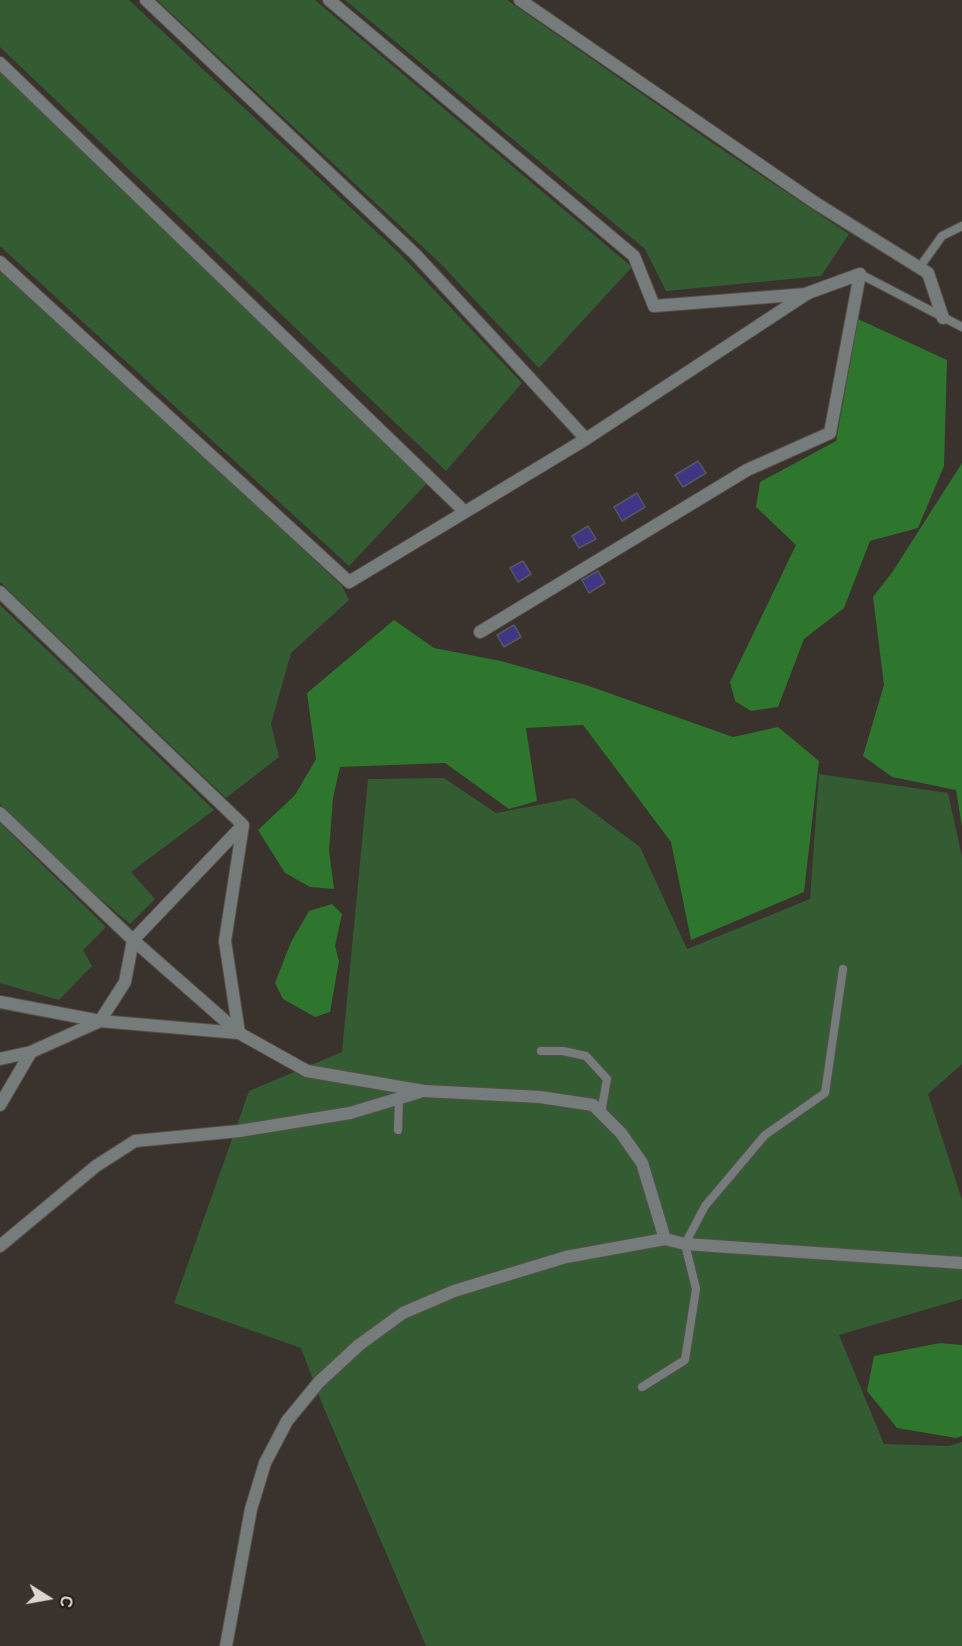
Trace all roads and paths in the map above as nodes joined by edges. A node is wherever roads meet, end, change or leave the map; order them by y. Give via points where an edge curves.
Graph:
1 (146, 0) edge
2 (329, 0) edge
3 (520, 0) edge
4 (0, 63) edge
5 (962, 226) edge
6 (0, 262) edge
7 (919, 268) junction
8 (860, 274) junction
9 (808, 293) junction
10 (944, 318) junction
11 (962, 327) edge
12 (586, 439) junction
13 (465, 512) junction
14 (0, 592) edge
15 (480, 632) dead end
16 (0, 813) edge
17 (243, 825) junction
18 (133, 940) junction
19 (843, 969) dead end
20 (0, 1002) edge
21 (100, 1021) junction
22 (239, 1033) junction
23 (541, 1051) dead end
24 (31, 1052) junction
25 (0, 1059) edge
26 (424, 1091) junction
27 (399, 1098) junction
28 (0, 1105) edge
29 (601, 1113) junction
30 (398, 1131) dead end
31 (665, 1239) junction
32 (686, 1244) junction
33 (0, 1246) edge
34 (962, 1263) edge
35 (642, 1387) dead end
36 (226, 1646) edge

1 - 12 street via 415,254
2 - 9 street via 634,256 654,306
3 - 7 street via 814,202
4 - 13 street
5 - 7 lane via 942,236
6 - 13 street via 349,582
7 - 10 street via 928,273
8 - 9 street
8 - 10 lane
8 - 15 street via 830,433 747,470
9 - 12 street
10 - 11 lane
12 - 13 street
14 - 17 street
16 - 18 street
17 - 18 street
17 - 22 street via 225,941
18 - 21 street via 125,982
18 - 22 street
19 - 32 lane via 825,1093 765,1135 705,1206
20 - 21 street
21 - 22 street
21 - 24 street
22 - 26 street via 307,1071
23 - 29 lane via 586,1056 607,1079
24 - 25 street
24 - 28 street
26 - 27 street
26 - 29 street via 540,1097 593,1105
27 - 30 lane
27 - 33 street via 350,1113 135,1142 96,1166
29 - 31 street via 642,1163
31 - 32 street
31 - 36 street via 566,1257 454,1291 403,1313 359,1345 319,1382 287,1421 265,1463 251,1509
32 - 34 street
32 - 35 lane via 696,1289 685,1360

